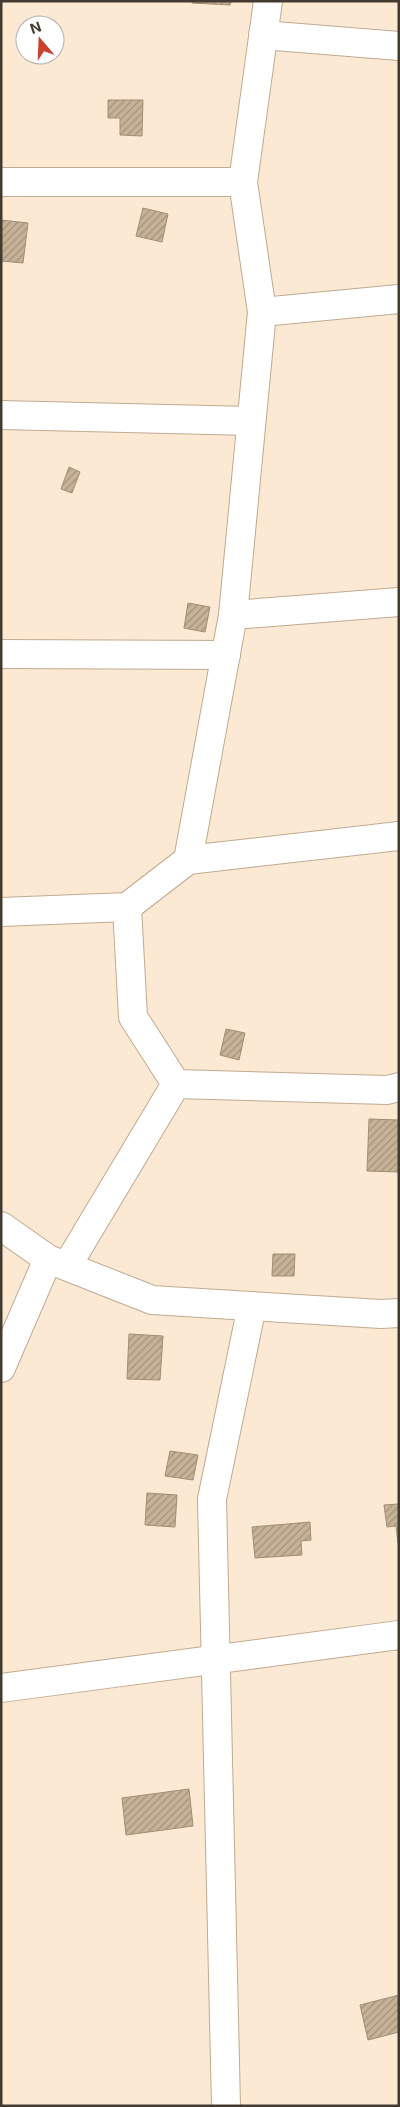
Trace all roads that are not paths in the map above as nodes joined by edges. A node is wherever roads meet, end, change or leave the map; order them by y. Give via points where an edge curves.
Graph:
1 (268, 1) edge
2 (263, 35) junction
3 (399, 46) edge
4 (1, 182) edge
5 (243, 182) junction
6 (399, 299) edge
7 (262, 312) junction
8 (1, 415) edge
9 (251, 421) junction
10 (399, 602) edge
11 (233, 615) junction
12 (1, 654) edge
13 (226, 654) junction
14 (399, 836) edge
15 (188, 860) junction
16 (127, 907) junction
17 (1, 912) edge
18 (176, 1084) junction
19 (399, 1087) edge
20 (1, 1226) edge
21 (57, 1262) junction
22 (252, 1306) junction
23 (399, 1313) edge
24 (1, 1368) edge
25 (399, 1635) edge
26 (216, 1660) junction
27 (1, 1688) edge
28 (226, 2106) edge

1 - 2 street
2 - 3 street
2 - 5 street
4 - 5 street
5 - 7 street
6 - 7 street
7 - 9 street
8 - 9 street
9 - 11 street
10 - 11 street
11 - 13 street
12 - 13 street
13 - 15 street
14 - 15 street
15 - 16 street
16 - 17 street
16 - 18 street via 133,1018
18 - 19 street via 387,1090
18 - 21 street
20 - 21 street
21 - 22 street via 152,1300
21 - 24 street
22 - 23 street
22 - 26 street via 212,1499
25 - 26 street
26 - 27 street
26 - 28 street

